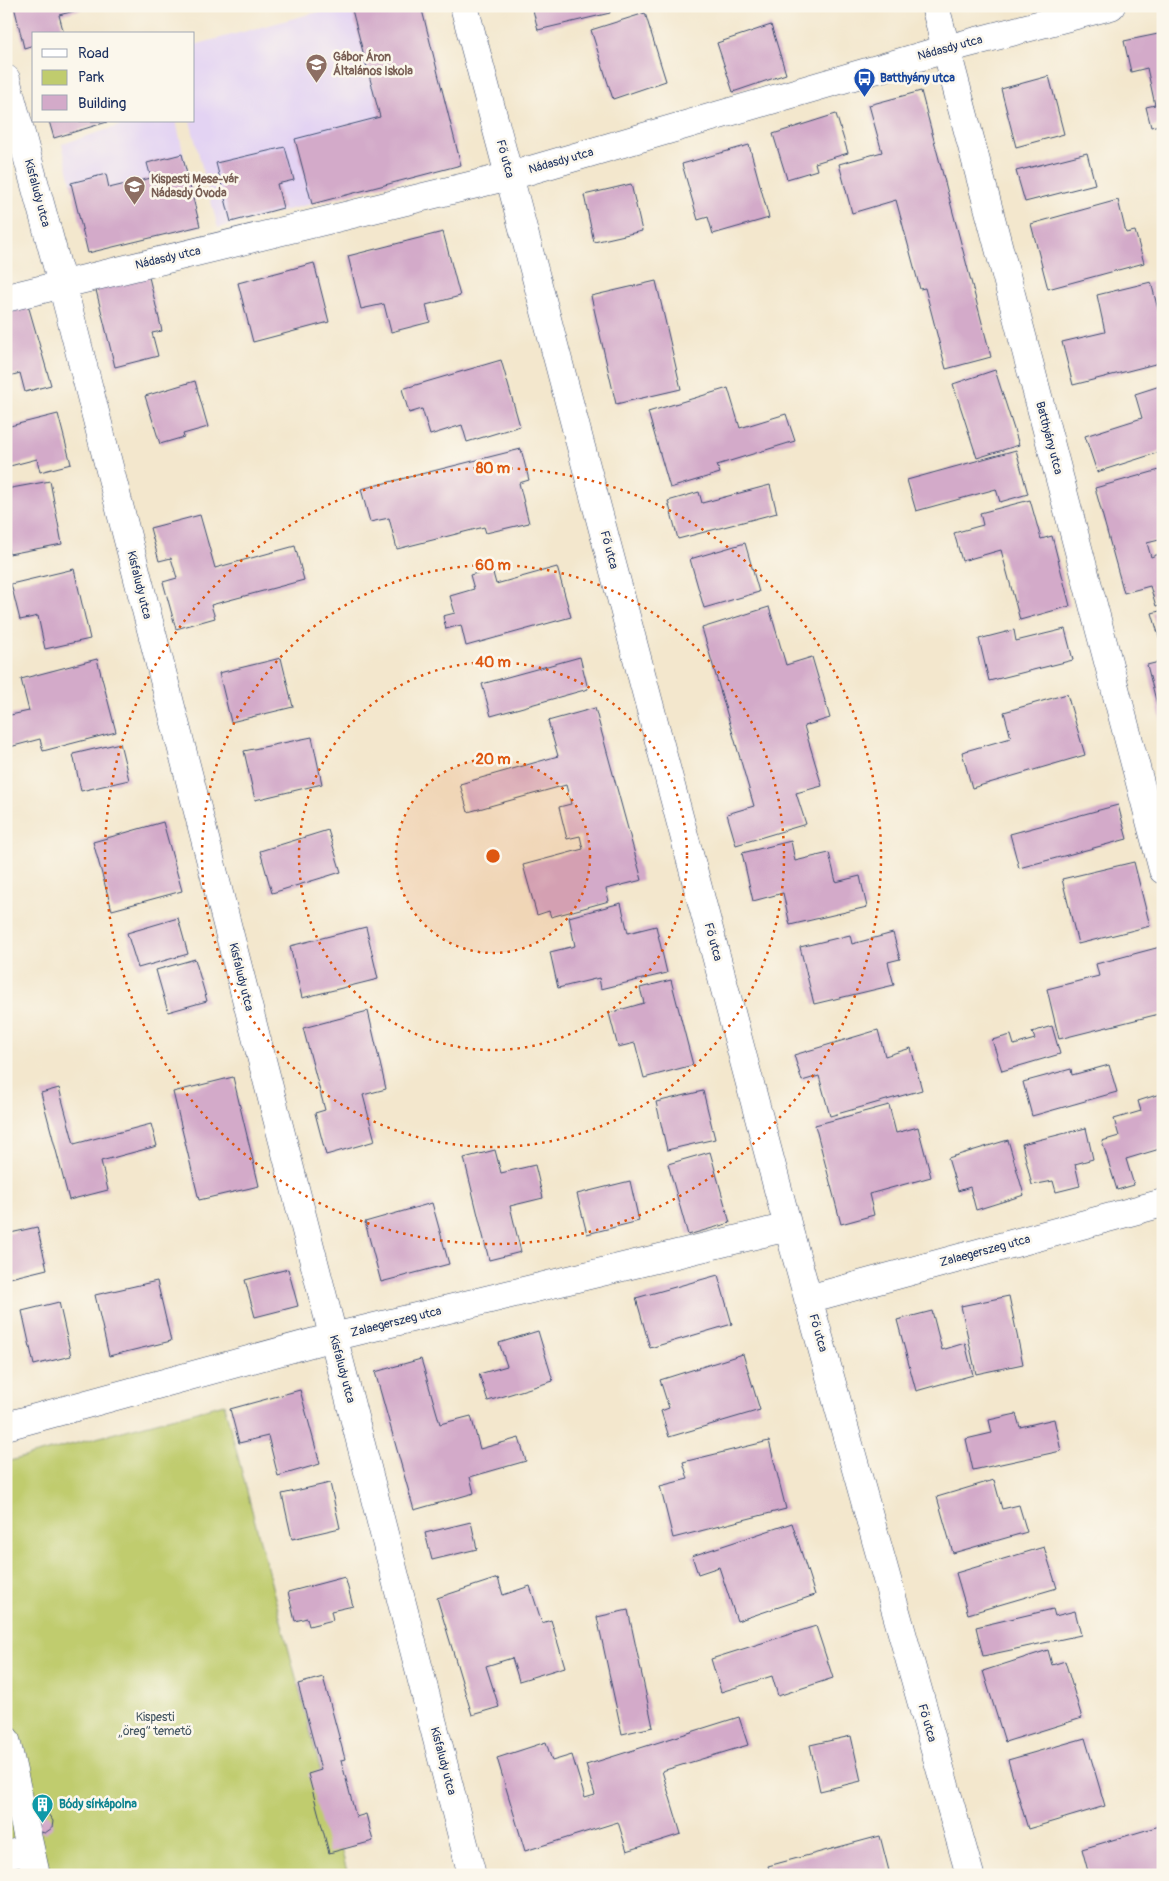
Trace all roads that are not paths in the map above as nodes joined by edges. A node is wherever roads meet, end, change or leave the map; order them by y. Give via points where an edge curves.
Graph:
1 (464, 6) edge
2 (935, 6) edge
3 (1111, 6) edge
4 (946, 49) junction
5 (6, 79) edge
6 (510, 176) junction
7 (62, 284) junction
8 (6, 298) edge
9 (1163, 870) edge
10 (1163, 1203) edge
11 (788, 1227) junction
12 (808, 1299) junction
13 (333, 1337) junction
14 (6, 1426) edge
15 (6, 1740) edge
16 (11, 1786) edge
17 (24, 1860) edge
18 (472, 1875) edge
19 (970, 1875) edge

1 - 6 street, Fő utca
2 - 4 street, Batthyány utca
3 - 4 street, Nádasdy utca
4 - 6 street, Nádasdy utca
4 - 9 street, Batthyány utca
5 - 7 street, Kisfaludy utca
6 - 7 street, Nádasdy utca
6 - 11 street, Fő utca
7 - 8 street, Nádasdy utca
7 - 13 street, Kisfaludy utca
10 - 12 street, Zalaegerszeg utca
11 - 12 street, Fő utca
11 - 13 street, Zalaegerszeg utca
12 - 19 street, Fő utca
13 - 14 street, Zalaegerszeg utca
13 - 18 street, Kisfaludy utca
15 - 16 street
16 - 17 street

